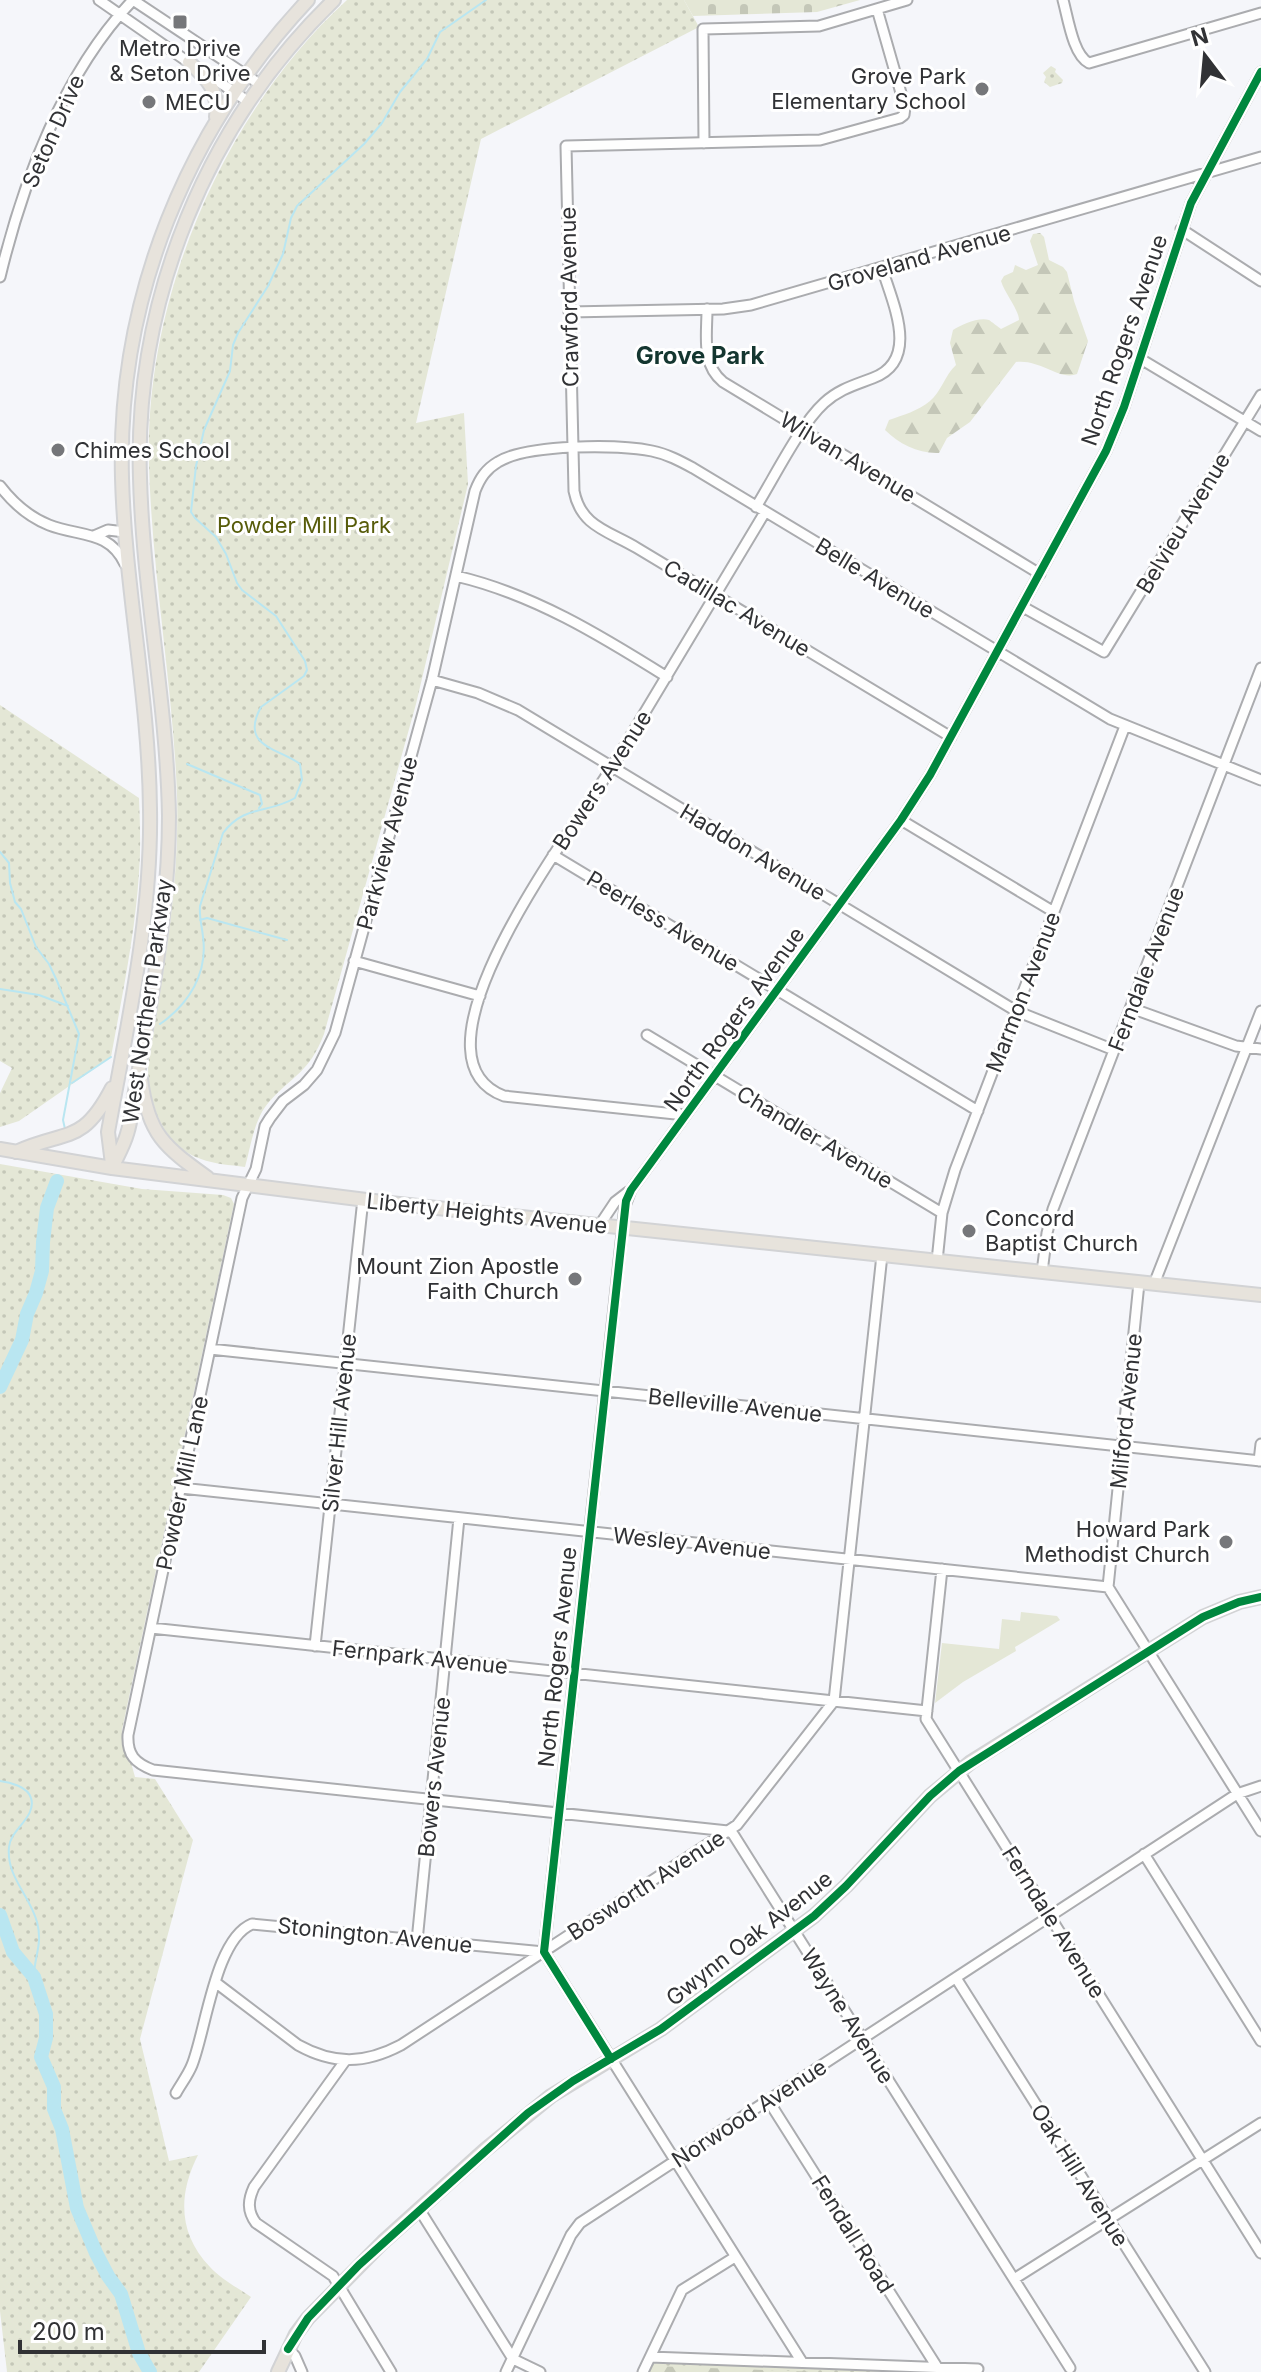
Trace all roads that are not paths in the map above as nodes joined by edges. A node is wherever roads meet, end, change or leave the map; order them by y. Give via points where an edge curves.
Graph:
1 (99, 0) edge
2 (133, 0) edge
3 (308, 0) edge
4 (334, 0) edge
5 (907, 0) edge
6 (1063, 0) edge
7 (877, 9) junction
8 (1261, 13) edge
9 (118, 15) junction
10 (189, 62) junction
11 (1261, 72) edge
12 (245, 74) junction
13 (261, 85) junction
14 (233, 91) junction
15 (249, 102) junction
16 (215, 121) junction
17 (704, 143) junction
18 (1261, 157) edge
19 (1206, 174) junction
20 (1181, 229) junction
21 (882, 268) junction
22 (0, 277) edge
23 (1261, 281) edge
24 (707, 309) junction
25 (569, 312) junction
26 (1139, 358) junction
27 (1261, 395) edge
28 (1244, 421) junction
29 (803, 430) junction
30 (1261, 431) edge
31 (572, 448) junction
32 (481, 478) joint
33 (0, 486) edge
34 (761, 510) junction
35 (125, 532) junction
36 (94, 536) junction
37 (144, 539) junction
38 (129, 571) junction
39 (1040, 574) junction
40 (456, 576) junction
41 (715, 595) junction
42 (1023, 607) junction
43 (998, 652) junction
44 (1261, 668) edge
45 (667, 677) junction
46 (432, 680) junction
47 (1125, 726) junction
48 (951, 737) junction
49 (1224, 765) junction
50 (613, 767) junction
51 (1261, 780) edge
52 (901, 820) junction
53 (553, 855) junction
54 (839, 905) junction
55 (1054, 912) junction
56 (354, 961) junction
57 (777, 990) junction
58 (480, 996) junction
59 (1131, 1008) junction
60 (1016, 1011) junction
61 (1261, 1011) edge
62 (647, 1035) dead end
63 (1247, 1048) junction
64 (1261, 1049) edge
65 (1114, 1050) junction
66 (140, 1066) junction
67 (118, 1074) junction
68 (713, 1076) junction
69 (978, 1111) junction
70 (685, 1115) junction
71 (0, 1149) edge
72 (16, 1152) junction
73 (112, 1168) junction
74 (211, 1180) junction
75 (249, 1185) junction
76 (631, 1190) junction
77 (363, 1199) junction
78 (942, 1213) junction
79 (599, 1226) junction
80 (622, 1228) junction
81 (882, 1255) junction
82 (937, 1261) junction
83 (1042, 1272) junction
84 (1139, 1283) junction
85 (1154, 1284) junction
86 (1261, 1295) edge
87 (210, 1349) junction
88 (345, 1364) junction
89 (605, 1391) junction
90 (865, 1419) junction
91 (1261, 1444) edge
92 (1123, 1446) junction
93 (1260, 1461) edge
94 (181, 1488) junction
95 (331, 1504) junction
96 (459, 1518) junction
97 (589, 1532) junction
98 (849, 1560) junction
99 (942, 1569) junction
100 (1108, 1587) junction
101 (1261, 1597) edge
102 (151, 1628) junction
103 (315, 1646) junction
104 (1148, 1651) junction
105 (445, 1660) junction
106 (573, 1673) junction
107 (834, 1701) junction
108 (927, 1711) junction
109 (959, 1771) junction
110 (1261, 1786) edge
111 (1237, 1794) junction
112 (431, 1800) junction
113 (559, 1813) junction
114 (728, 1831) junction
115 (1261, 1831) edge
116 (1144, 1854) junction
117 (1050, 1916) junction
118 (795, 1931) junction
119 (417, 1941) junction
120 (544, 1952) junction
121 (956, 1978) junction
122 (215, 1982) junction
123 (862, 2039) junction
124 (1261, 2041) edge
125 (611, 2059) junction
126 (345, 2061) junction
127 (176, 2093) dead end
128 (768, 2100) junction
129 (1261, 2123) edge
130 (1203, 2160) junction
131 (675, 2161) junction
132 (419, 2209) junction
133 (1108, 2219) junction
134 (1261, 2253) edge
135 (735, 2257) junction
136 (1014, 2279) junction
137 (339, 2286) junction
138 (288, 2349) junction
139 (650, 2357) junction
140 (513, 2359) junction
141 (802, 2362) junction
142 (937, 2367) junction
143 (1070, 2368) dead end
144 (978, 2369) dead end
145 (278, 2372) edge
146 (302, 2372) edge
147 (391, 2372) edge
148 (506, 2372) edge
149 (540, 2372) edge
150 (643, 2372) edge
151 (1205, 2372) edge

1 - 9 street
2 - 9 street, Seton Drive
2 - 12 street
3 - 12 main road, West Northern Parkway
4 - 13 main road, West Northern Parkway
5 - 7 street
6 - 8 street via 1084,62
7 - 17 street via 808,27 703,29
7 - 17 street via 904,115 820,140
9 - 10 street
9 - 22 street, Seton Drive via 83,65 43,144
10 - 14 street
10 - 16 main road via 213,87
11 - 19 street, North Rogers Avenue
12 - 13 street
12 - 14 main road, West Northern Parkway
13 - 15 main road, West Northern Parkway
14 - 15 street
14 - 16 main road, West Northern Parkway
15 - 37 main road, West Northern Parkway via 196,196 164,280 143,405
16 - 35 main road, West Northern Parkway via 157,244 139,306 121,440
17 - 25 street, Crawford Avenue via 566,146
18 - 19 street, Groveland Avenue
19 - 20 street, North Rogers Avenue
19 - 21 street, Groveland Avenue
20 - 23 street
20 - 26 street, North Rogers Avenue
21 - 24 street, Groveland Avenue via 751,305
21 - 29 street, Bowers Avenue via 901,336 899,353 876,377 832,395
24 - 25 street, Groveland Avenue
24 - 29 street, Wilvan Avenue via 712,371
25 - 31 street, Crawford Avenue
26 - 28 street
26 - 39 street, North Rogers Avenue via 1106,451
27 - 28 street, Belvieu Avenue
28 - 30 street
28 - 42 street, Belvieu Avenue via 1104,652
29 - 34 street, Bowers Avenue
29 - 39 street, Wilvan Avenue
31 - 32 street, Belle Avenue via 507,457
31 - 34 street, Belle Avenue via 664,454
31 - 41 street, Cadillac Avenue via 577,504 585,518
32 - 40 street, Parkview Avenue
33 - 36 street via 36,519
34 - 41 street, Bowers Avenue
34 - 43 street, Belle Avenue
35 - 36 street via 108,530
35 - 37 main road
35 - 38 main road, West Northern Parkway
36 - 38 street via 117,551
37 - 66 main road, West Northern Parkway via 169,817 164,908
38 - 67 main road, West Northern Parkway via 150,833 144,923
39 - 42 street, North Rogers Avenue
40 - 45 street via 508,591 570,619
40 - 46 street, Parkview Avenue
41 - 45 street, Bowers Avenue
41 - 48 street, Cadillac Avenue
42 - 43 street, North Rogers Avenue
43 - 47 street, Belle Avenue
43 - 48 street, North Rogers Avenue
44 - 49 street, Ferndale Avenue
45 - 50 street, Bowers Avenue
46 - 50 street, Haddon Avenue via 504,703
46 - 56 street, Parkview Avenue
47 - 49 street, Belle Avenue
47 - 55 street, Marmon Avenue
48 - 52 street, North Rogers Avenue
49 - 51 street, Belle Avenue
49 - 59 street, Ferndale Avenue
50 - 53 street, Bowers Avenue
50 - 54 street, Haddon Avenue
52 - 54 street, North Rogers Avenue
52 - 55 street
53 - 57 street, Peerless Avenue
53 - 58 street, Bowers Avenue via 503,939
54 - 57 street, North Rogers Avenue
54 - 60 street, Haddon Avenue
55 - 60 street, Marmon Avenue
56 - 58 street
56 - 75 street, Parkview Avenue via 324,1060 265,1126
57 - 68 street, North Rogers Avenue
57 - 69 street, Peerless Avenue
58 - 70 street, Bowers Avenue via 471,1061 484,1086 504,1096
59 - 63 street
59 - 65 street, Ferndale Avenue
60 - 65 street, Haddon Avenue
60 - 69 street, Marmon Avenue
61 - 63 street
62 - 68 street, Chandler Avenue
63 - 64 street
63 - 85 street
65 - 83 street, Ferndale Avenue via 1053,1209
66 - 73 main road, West Northern Parkway via 127,1134
66 - 74 main road via 145,1105 156,1132 170,1150
67 - 72 main road via 87,1124 71,1135
67 - 73 main road, West Northern Parkway via 108,1132
68 - 70 street, North Rogers Avenue
68 - 78 street, Chandler Avenue
69 - 78 street, Marmon Avenue
70 - 76 street, North Rogers Avenue
71 - 72 main road, Liberty Heights Avenue
72 - 73 main road, Liberty Heights Avenue
73 - 74 main road, Liberty Heights Avenue
74 - 75 main road, Liberty Heights Avenue
75 - 77 main road, Liberty Heights Avenue
75 - 87 street, Powder Mill Lane
76 - 79 street
76 - 80 street, North Rogers Avenue
77 - 79 main road, Liberty Heights Avenue
77 - 88 street, Silver Hill Avenue
78 - 82 street, Marmon Avenue
79 - 80 main road, Liberty Heights Avenue
80 - 81 main road, Liberty Heights Avenue
80 - 89 street, North Rogers Avenue
81 - 82 main road, Liberty Heights Avenue
81 - 90 street
82 - 83 main road, Liberty Heights Avenue
83 - 84 main road, Liberty Heights Avenue
84 - 85 main road, Liberty Heights Avenue
84 - 92 street, Milford Avenue
85 - 86 main road, Liberty Heights Avenue
87 - 88 street, Belleville Avenue
87 - 94 street, Powder Mill Lane
88 - 89 street, Belleville Avenue
88 - 95 street, Silver Hill Avenue
89 - 90 street, Belleville Avenue
89 - 97 street, North Rogers Avenue
90 - 92 street, Belleville Avenue
90 - 98 street
91 - 93 street
92 - 93 street, Belleville Avenue
92 - 100 street, Milford Avenue
94 - 95 street, Wesley Avenue
94 - 102 street, Powder Mill Lane
95 - 96 street, Wesley Avenue
95 - 103 street, Silver Hill Avenue
96 - 97 street, Wesley Avenue
96 - 105 street, Bowers Avenue
97 - 98 street, Wesley Avenue
97 - 106 street, North Rogers Avenue
98 - 99 street, Wesley Avenue
98 - 107 street
99 - 100 street, Wesley Avenue
99 - 108 street
100 - 104 street
101 - 104 main road, Gwynn Oak Avenue via 1213,1613
102 - 103 street, Fernpark Avenue
102 - 112 street, Powder Mill Lane via 128,1745 133,1759 153,1770
103 - 105 street, Fernpark Avenue
104 - 109 main road, Gwynn Oak Avenue
104 - 111 street
105 - 106 street, Fernpark Avenue
105 - 112 street, Bowers Avenue
106 - 107 street, Fernpark Avenue
106 - 113 street, North Rogers Avenue
107 - 108 street, Fernpark Avenue
107 - 114 street, Bosworth Avenue
108 - 109 street, Ferndale Avenue via 926,1719
109 - 117 street, Ferndale Avenue
109 - 118 main road, Gwynn Oak Avenue
110 - 111 street, Norwood Avenue
111 - 115 street
111 - 116 street, Norwood Avenue
112 - 113 street
112 - 119 street, Bowers Avenue
113 - 114 street
113 - 120 street, North Rogers Avenue
114 - 118 street, Wayne Avenue
114 - 120 street, Bosworth Avenue
116 - 117 street, Norwood Avenue
116 - 124 street
117 - 121 street, Norwood Avenue
117 - 130 street, Ferndale Avenue
118 - 123 street, Wayne Avenue
118 - 125 main road, Gwynn Oak Avenue
119 - 120 street, Stonington Avenue
119 - 122 street, Stonington Avenue via 252,1924 236,1935
120 - 125 street
120 - 126 street, Bosworth Avenue via 401,2045
121 - 123 street, Norwood Avenue
121 - 133 street, Oak Hill Avenue
122 - 126 street via 298,2045
122 - 127 street, Stonington Avenue via 191,2066
123 - 128 street, Norwood Avenue
123 - 136 street, Wayne Avenue
125 - 131 street
125 - 132 main road, Gwynn Oak Avenue via 528,2113
126 - 137 street via 254,2187 249,2204 256,2223 333,2276
128 - 131 street, Norwood Avenue
128 - 142 street, Fendall Road
129 - 130 street
130 - 133 street
130 - 134 street, Ferndale Avenue
131 - 135 street
131 - 140 street, Norwood Avenue via 575,2228
132 - 137 main road, Gwynn Oak Avenue
132 - 140 street
133 - 136 street
133 - 151 street, Oak Hill Avenue
135 - 139 street via 682,2290
135 - 141 street
136 - 143 street, Wayne Avenue
137 - 138 main road, Gwynn Oak Avenue
137 - 147 street
138 - 145 main road, Gwynn Oak Avenue
138 - 146 street
139 - 141 street
139 - 150 street
140 - 148 street, Norwood Avenue
140 - 149 street
141 - 142 street
142 - 144 street

